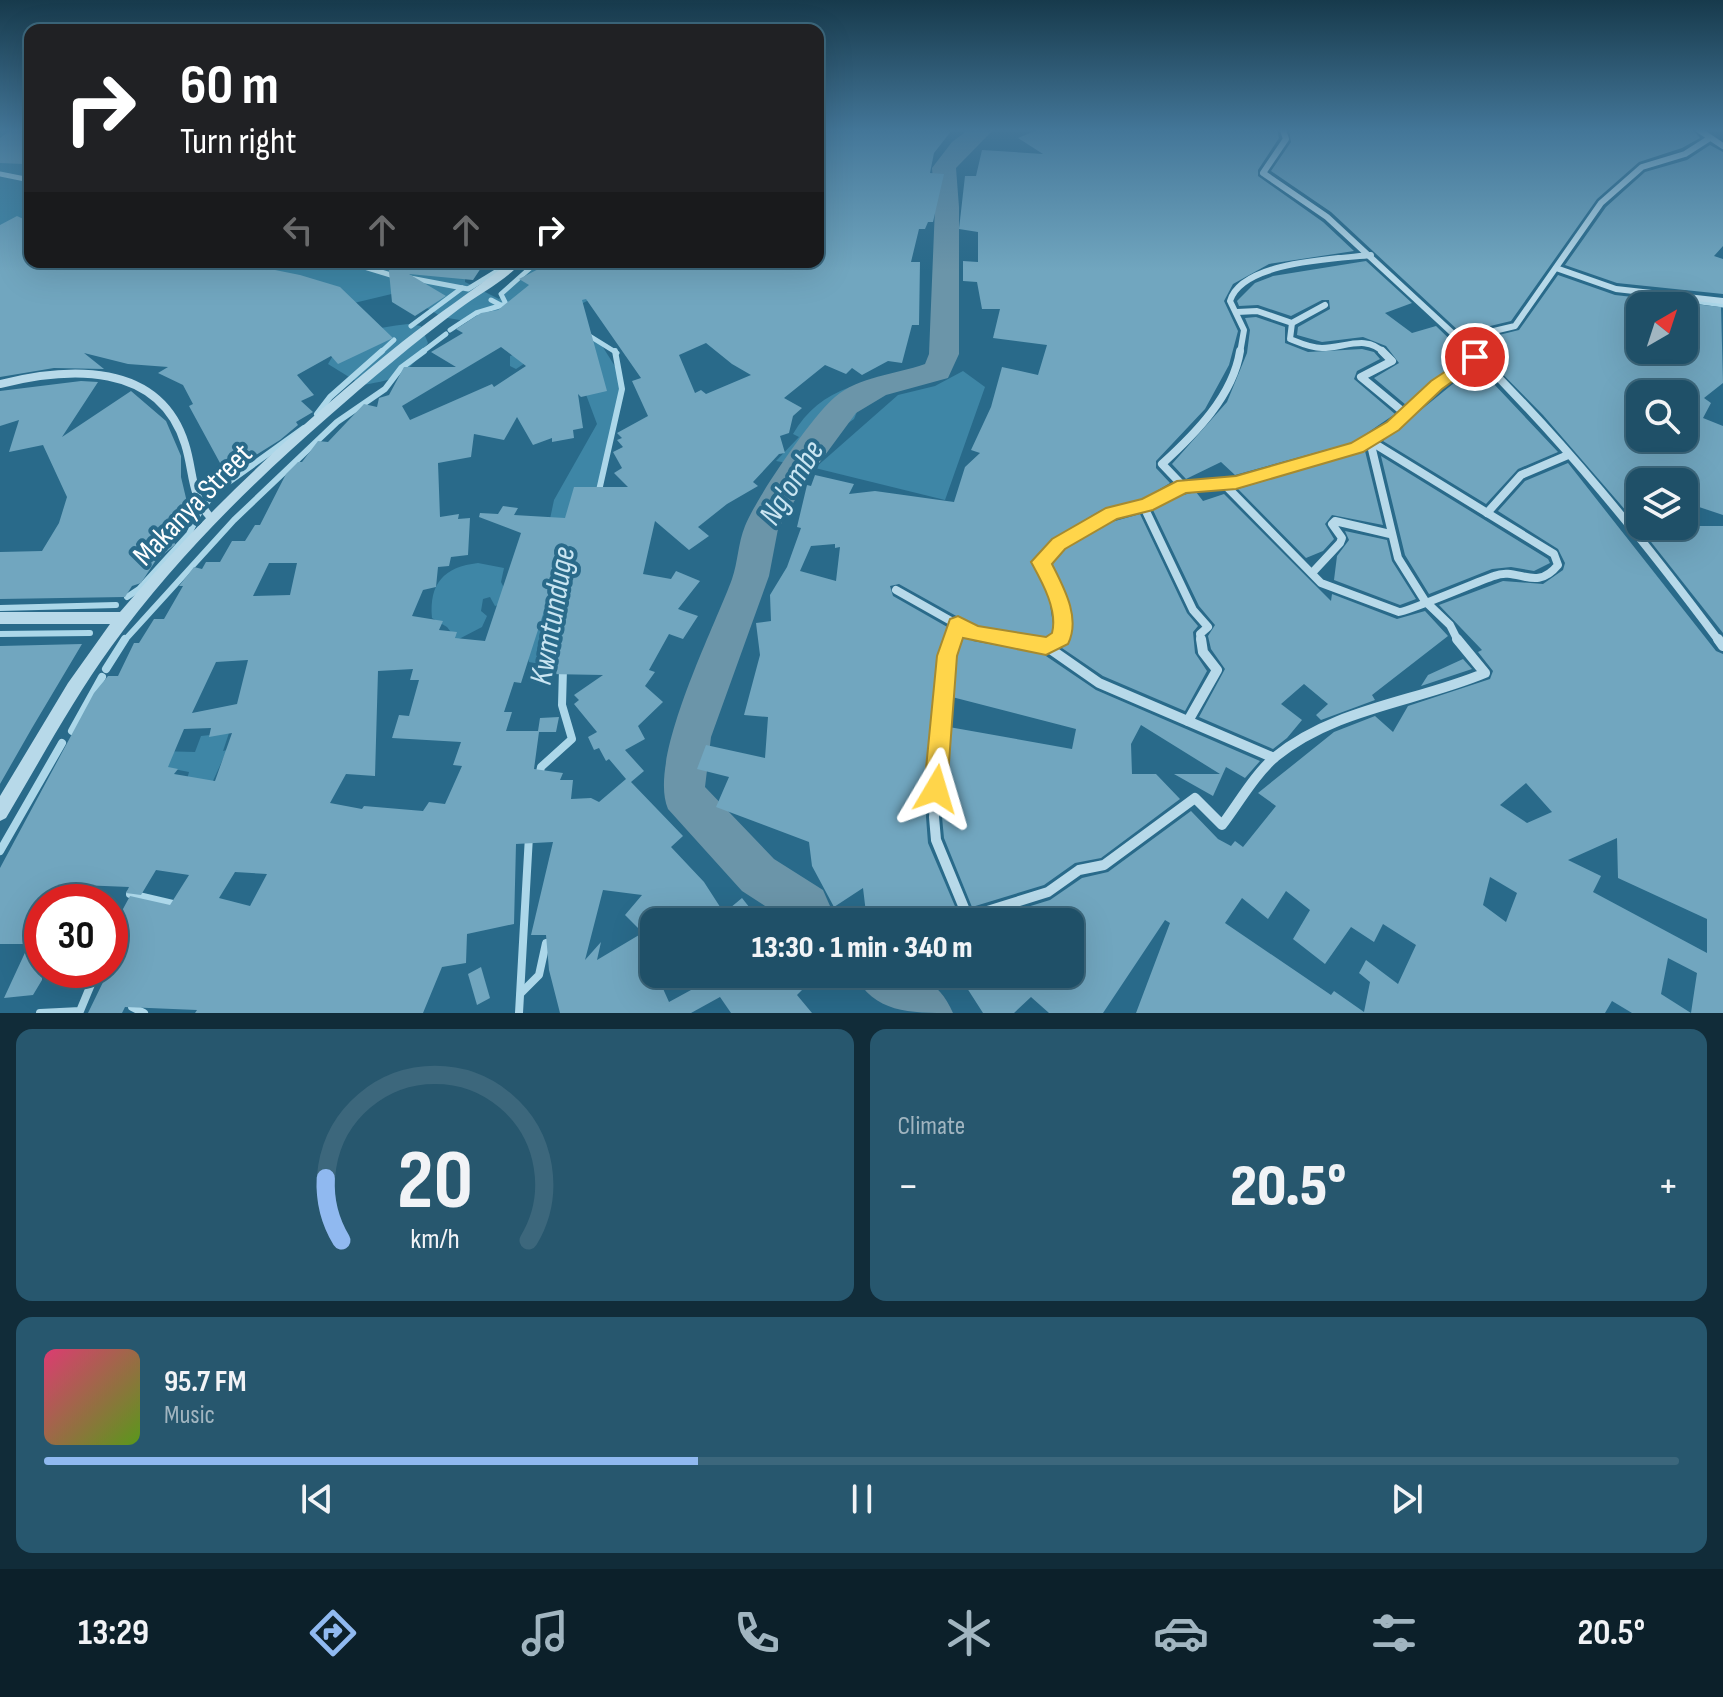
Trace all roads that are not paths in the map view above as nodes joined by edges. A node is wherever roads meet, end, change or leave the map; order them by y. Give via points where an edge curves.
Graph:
1 (1269, 177) edge
2 (1630, 177) edge
3 (1371, 255) junction
4 (510, 268) edge
5 (1556, 268) junction
6 (1723, 301) edge
7 (1325, 305) dead end
8 (1237, 312) junction
9 (1292, 323) junction
10 (1460, 339) junction
11 (1475, 357) junction
12 (0, 384) edge
13 (1407, 415) junction
14 (1368, 441) junction
15 (1568, 455) junction
16 (1224, 483) junction
17 (1183, 486) junction
18 (1143, 505) junction
19 (1487, 513) junction
20 (211, 518) junction
21 (1390, 534) junction
22 (1312, 573) junction
23 (896, 590) dead end
24 (1425, 601) junction
25 (0, 618) edge
26 (123, 618) junction
27 (958, 625) junction
28 (1046, 646) junction
29 (1723, 646) edge
30 (1188, 721) junction
31 (1274, 758) junction
32 (0, 812) edge

1 - 3 street
2 - 5 street via 1601,203
3 - 8 street via 1268,269 1233,291 1230,301
3 - 10 street
4 - 20 street, Makanya Street via 456,305 300,435
5 - 6 street via 1616,289
5 - 10 street via 1515,326
7 - 9 street
8 - 9 street via 1257,311
8 - 17 street via 1244,330 1237,371 1196,433 1162,464
9 - 13 street via 1290,339 1315,347 1376,344 1392,361 1361,377
10 - 11 street
11 - 13 street
11 - 15 street via 1520,398
12 - 20 street via 55,371 91,370 128,380 158,396 174,414 185,442 192,497
13 - 14 street
14 - 16 street via 1331,457
14 - 19 street
14 - 21 street via 1385,492
15 - 19 street via 1521,475
15 - 29 street via 1648,546
16 - 17 street
16 - 22 street
17 - 18 street
18 - 28 street via 1112,513 1059,544 1041,562 1064,625 1061,638
18 - 30 street via 1193,610 1208,627 1200,634 1203,652 1217,670
19 - 24 street via 1554,554 1559,560 1554,571 1529,580 1496,574
20 - 26 street, Makanya Street
21 - 22 street via 1335,521 1340,543
21 - 24 street via 1398,558
22 - 24 street via 1336,592 1399,612
23 - 27 street
24 - 31 street via 1485,673 1445,690 1365,710
25 - 26 street
26 - 32 street, Makanya Street
27 - 28 street via 974,634
27 - 31 street via 947,656 934,817 936,840 966,912 1048,892 1079,870 1104,865 1195,798 1222,825
28 - 30 street via 1099,683
30 - 31 street

